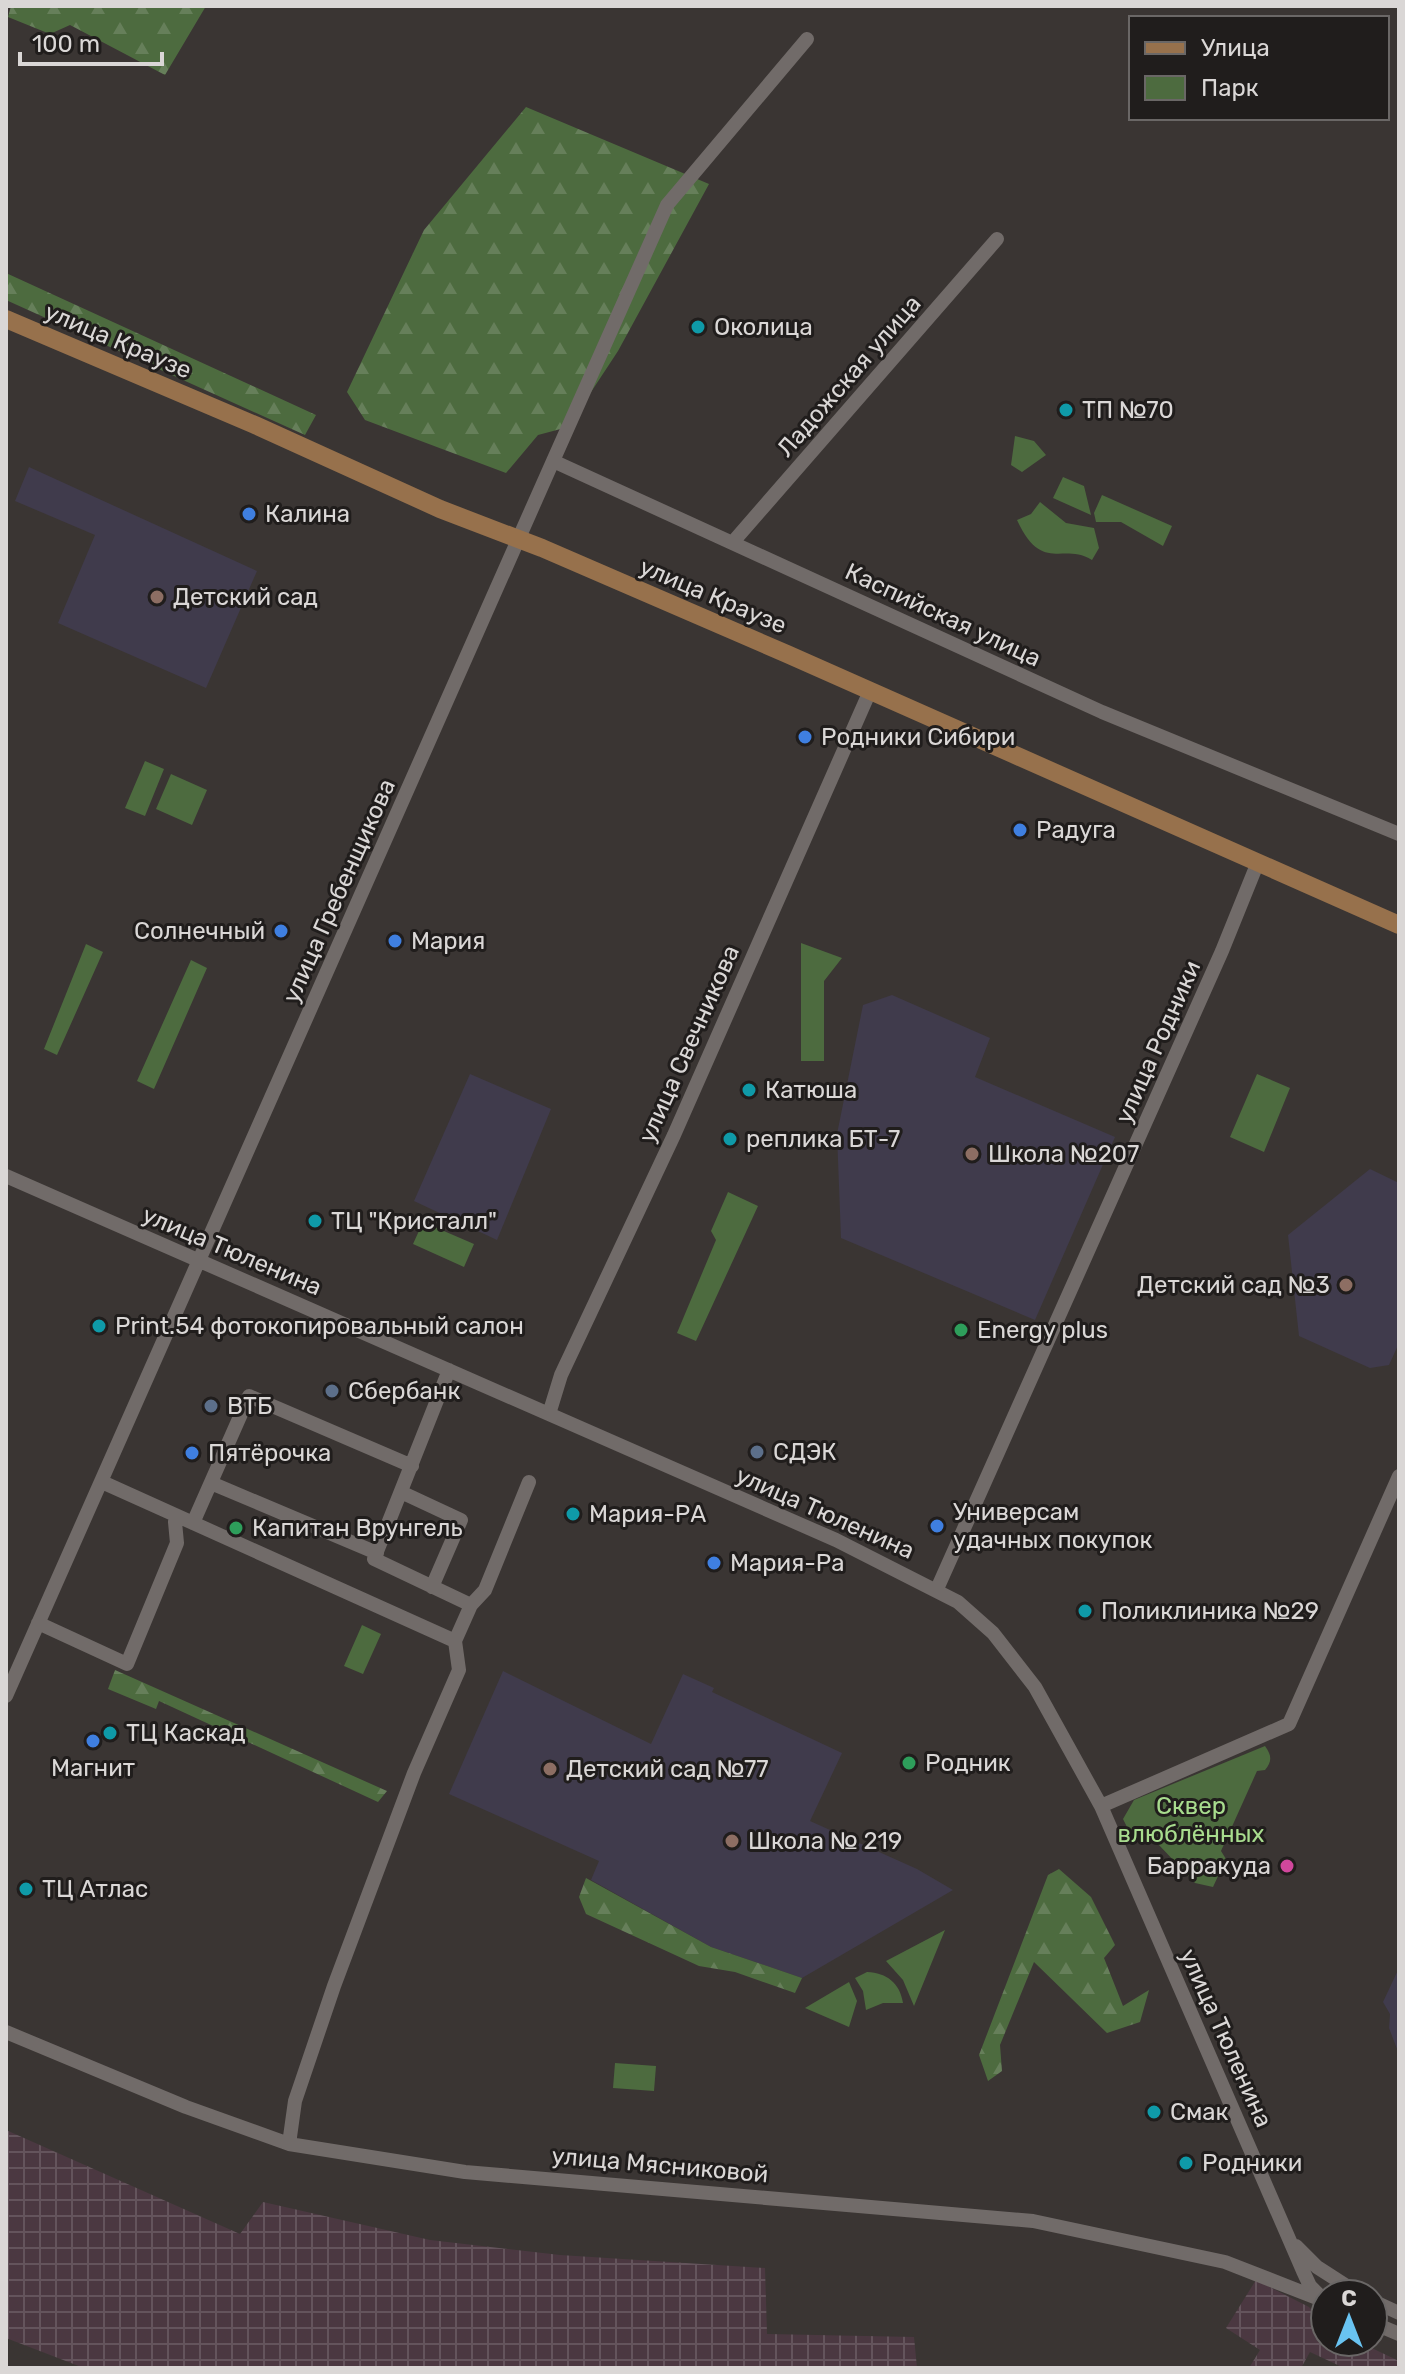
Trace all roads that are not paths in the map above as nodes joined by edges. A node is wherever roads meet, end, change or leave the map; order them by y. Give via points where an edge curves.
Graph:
1 (807, 39) dead end
2 (997, 239) dead end
3 (6, 319) edge
4 (553, 461) junction
5 (517, 539) junction
6 (733, 542) junction
7 (870, 691) junction
8 (1399, 834) edge
9 (1258, 862) junction
10 (1399, 925) edge
11 (6, 1176) edge
12 (201, 1260) junction
13 (449, 1370) junction
14 (549, 1414) junction
15 (412, 1466) junction
16 (1399, 1476) edge
17 (102, 1482) junction
18 (529, 1482) dead end
19 (211, 1483) junction
20 (403, 1493) junction
21 (175, 1522) dead end
22 (193, 1523) junction
23 (377, 1553) junction
24 (432, 1587) junction
25 (937, 1589) junction
26 (471, 1605) junction
27 (38, 1623) junction
28 (455, 1641) junction
29 (6, 1696) edge
30 (1101, 1806) junction
31 (6, 2032) edge
32 (289, 2144) junction
33 (1293, 2242) junction
34 (1334, 2278) edge
35 (1309, 2283) edge
36 (1309, 2295) edge

1 - 4 street via 667,205
2 - 6 street, Ладожская улица
3 - 5 main road, улица Краузе
4 - 5 street
4 - 6 street, Каспийская улица
5 - 7 main road, улица Краузе
5 - 12 street, улица Гребенщикова
6 - 8 street, Каспийская улица via 1102,712
7 - 9 main road, улица Краузе
7 - 14 street, улица Свечникова via 674,1135 561,1375
9 - 10 main road, улица Краузе
9 - 25 street, улица Родники
11 - 12 street, улица Тюленина
12 - 13 street, улица Тюленина
12 - 17 street, улица Гребенщикова
13 - 14 street, улица Тюленина
13 - 15 street
14 - 25 street, улица Тюленина
15 - 19 street via 249,1396
15 - 20 street
16 - 30 street via 1289,1724
17 - 22 street
17 - 27 street, улица Гребенщикова
18 - 26 street via 485,1590
19 - 22 street
19 - 23 street
20 - 23 street
20 - 24 street via 461,1520
21 - 27 street via 177,1543 127,1664
22 - 28 street
23 - 24 street via 374,1559
24 - 26 street
25 - 30 street, улица Тюленина via 993,1633 1035,1687
26 - 28 street
27 - 29 street, улица Гребенщикова
28 - 32 street via 459,1670 334,1986 295,2101
30 - 33 street, улица Тюленина
31 - 32 street, улица Мясниковой
32 - 36 street, улица Мясниковой via 465,2172 1033,2221 1225,2262
33 - 34 street
33 - 35 street, улица Мясниковой

